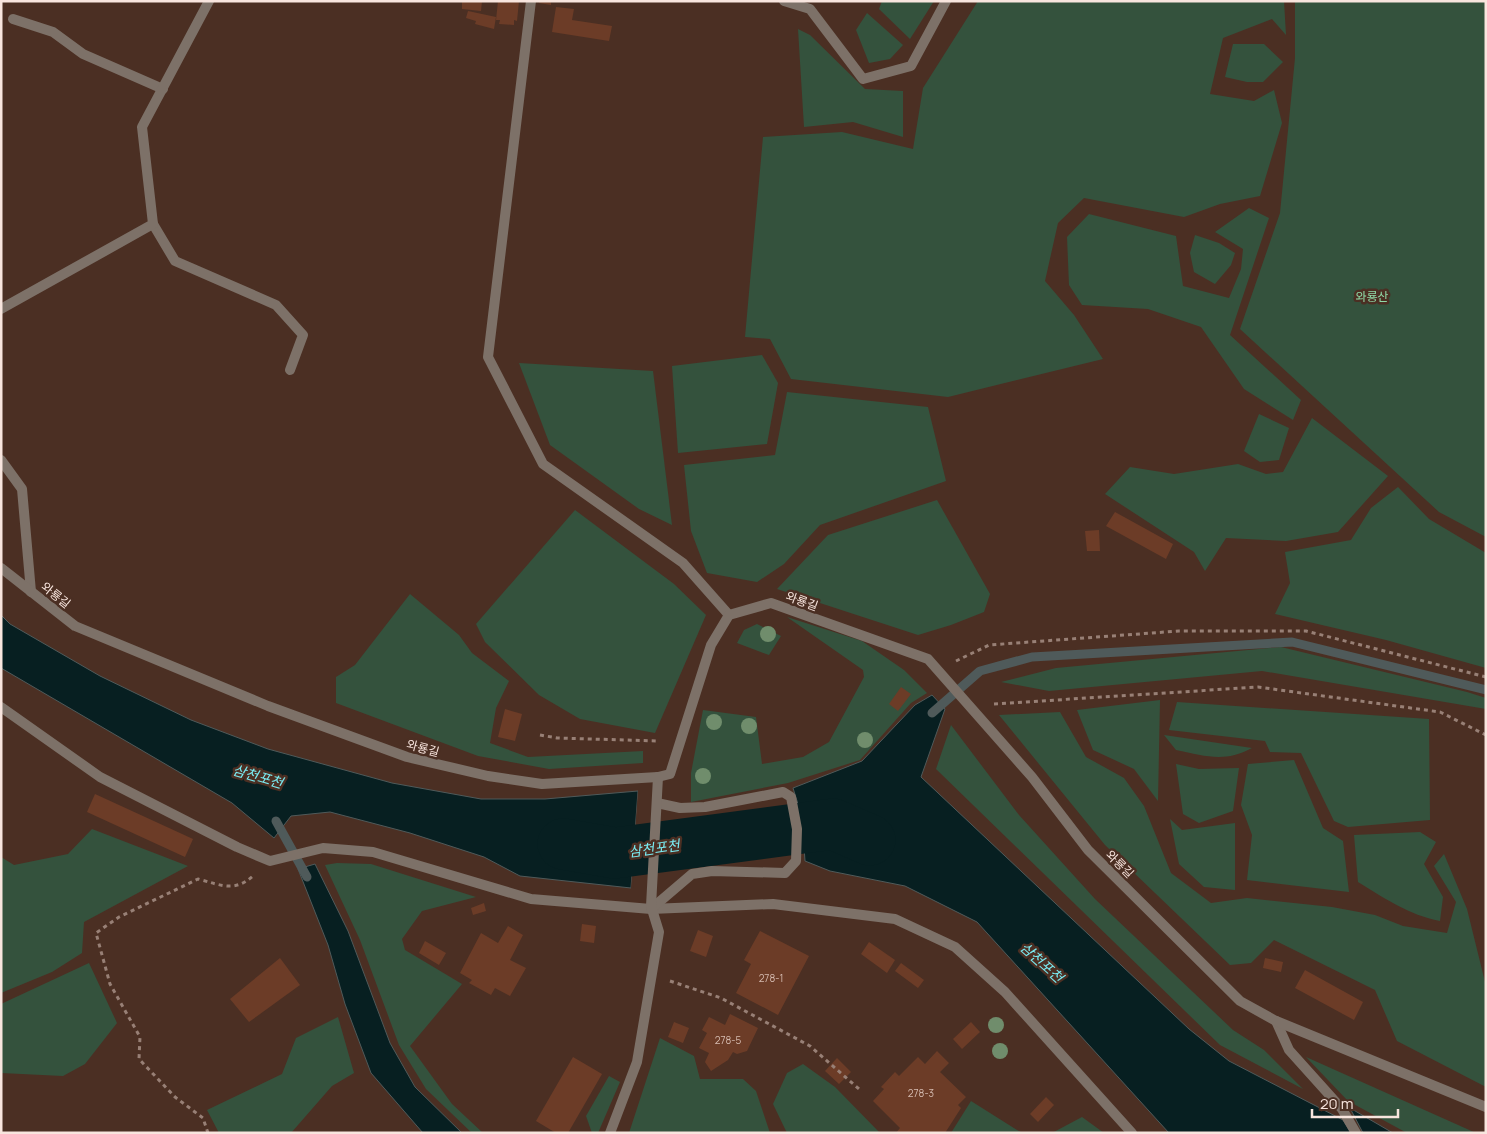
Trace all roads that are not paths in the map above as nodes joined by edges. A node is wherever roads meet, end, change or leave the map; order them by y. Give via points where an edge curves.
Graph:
1 (210, 1) edge
2 (531, 1) edge
3 (784, 1) edge
4 (946, 1) edge
5 (13, 19) dead end
6 (163, 88) junction
7 (153, 224) junction
8 (1, 309) edge
9 (290, 370) dead end
10 (1, 460) edge
11 (1, 568) edge
12 (32, 592) junction
13 (730, 615) junction
14 (1, 707) edge
15 (658, 777) junction
16 (656, 803) junction
17 (651, 907) junction
18 (1276, 1021) junction
19 (1486, 1107) edge
20 (610, 1133) edge
21 (1132, 1133) edge
22 (1356, 1133) edge

1 - 6 street
2 - 13 street via 488,357 543,464 683,563
3 - 4 street via 810,9 863,79 911,66
5 - 6 street via 52,32 83,54
6 - 7 street via 142,127
7 - 8 street
7 - 9 street via 175,261 276,304 303,335
10 - 12 street via 22,489
11 - 12 street, 와룡길
12 - 15 street, 와룡길 via 75,626 268,706 407,758 542,784
13 - 15 street via 711,645 670,774
13 - 18 street, 와룡길 via 771,603 928,659 1032,776 1088,850 1240,1001
14 - 17 street via 100,777 237,847 273,861 323,848 373,852 531,899
15 - 16 street
16 - 17 street
16 - 17 street via 680,808 705,807 783,792 790,797 797,829 796,861 785,873 712,871 692,874
17 - 20 street via 659,932 637,1062
17 - 21 street via 772,904 896,919 955,948 1005,992
18 - 19 street, 와룡길
18 - 22 street via 1289,1050 1342,1109

